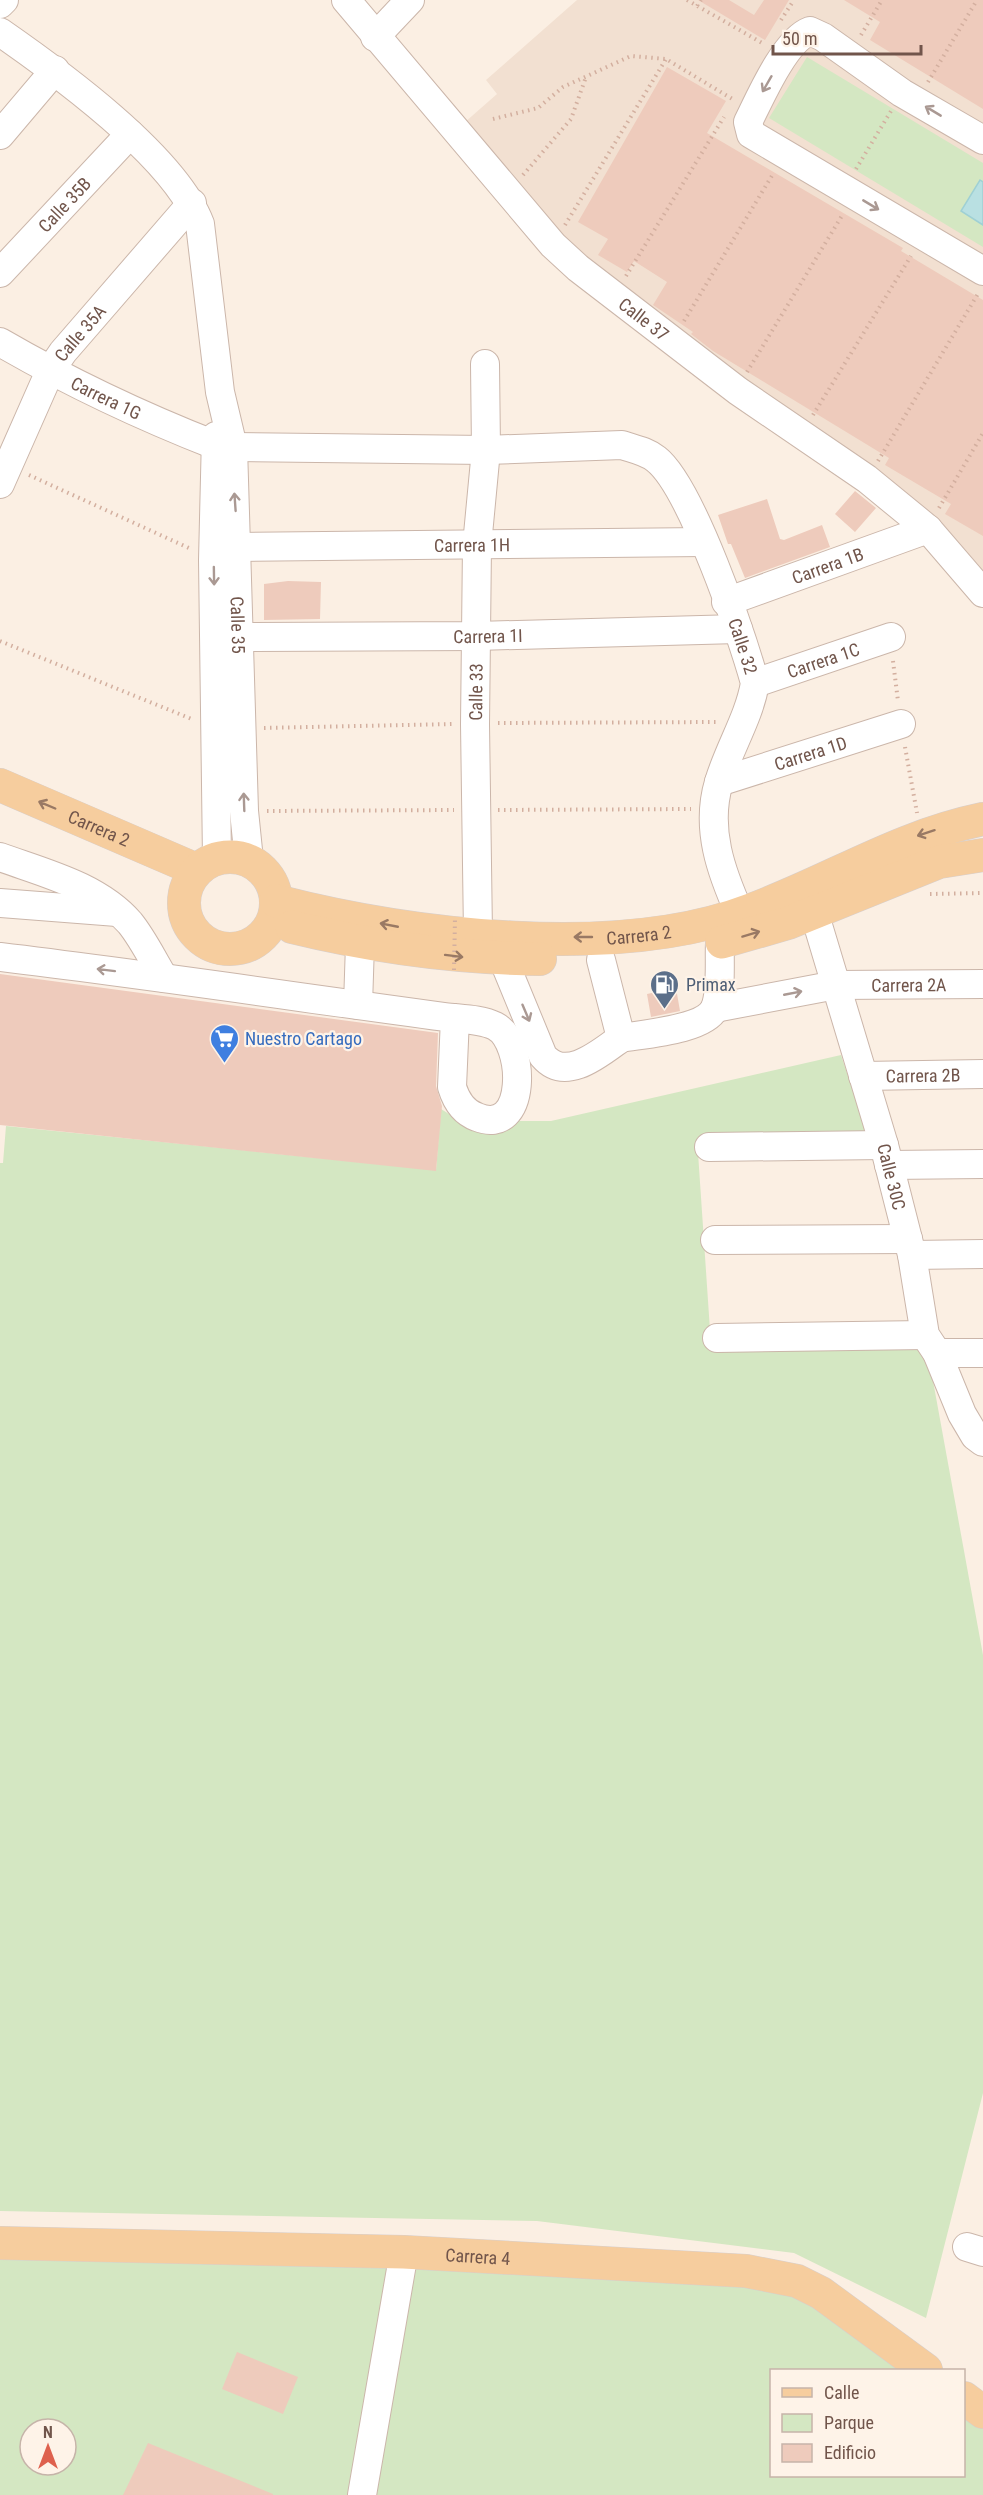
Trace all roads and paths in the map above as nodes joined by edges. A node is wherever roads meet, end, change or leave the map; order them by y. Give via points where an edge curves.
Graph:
1 (4, 0) edge
2 (346, 0) edge
3 (410, 0) edge
4 (687, 0) edge
5 (701, 0) edge
6 (882, 0) edge
7 (977, 0) edge
8 (0, 4) edge
9 (697, 6) junction
10 (0, 32) edge
11 (375, 37) junction
12 (848, 54) junction
13 (785, 56) junction
14 (666, 59) junction
15 (55, 70) junction
16 (586, 76) junction
17 (909, 97) junction
18 (493, 119) dead end
19 (130, 134) junction
20 (0, 135) edge
21 (983, 140) edge
22 (785, 154) junction
23 (509, 192) junction
24 (849, 192) junction
25 (192, 203) junction
26 (564, 226) dead end
27 (923, 236) junction
28 (983, 271) edge
29 (0, 273) edge
30 (621, 285) dead end
31 (983, 287) edge
32 (683, 323) dead end
33 (0, 342) edge
34 (484, 364) dead end
35 (50, 371) junction
36 (743, 378) dead end
37 (811, 419) dead end
38 (983, 433) edge
39 (224, 446) junction
40 (486, 450) junction
41 (874, 467) dead end
42 (4, 475) edge
43 (932, 522) junction
44 (704, 542) junction
45 (477, 545) junction
46 (238, 547) junction
47 (213, 560) junction
48 (983, 593) edge
49 (726, 602) junction
50 (738, 629) junction
51 (477, 636) junction
52 (239, 637) junction
53 (891, 637) dead end
54 (0, 641) edge
55 (755, 683) junction
56 (901, 724) dead end
57 (218, 730) junction
58 (719, 782) junction
59 (0, 785) edge
60 (0, 809) edge
61 (983, 819) edge
62 (983, 855) edge
63 (0, 857) edge
64 (249, 860) junction
65 (200, 873) junction
66 (0, 903) edge
67 (274, 912) junction
68 (814, 912) junction
69 (120, 913) junction
70 (740, 914) junction
71 (446, 922) dead end
72 (470, 926) junction
73 (720, 943) junction
74 (360, 944) junction
75 (0, 957) edge
76 (503, 959) junction
77 (600, 960) junction
78 (454, 970) dead end
79 (164, 978) junction
80 (983, 984) edge
81 (836, 985) junction
82 (358, 1005) junction
83 (714, 1008) junction
84 (455, 1018) dead end
85 (621, 1038) junction
86 (983, 1074) edge
87 (863, 1076) junction
88 (709, 1147) dead end
89 (886, 1155) junction
90 (983, 1164) edge
91 (714, 1240) dead end
92 (910, 1247) junction
93 (983, 1254) edge
94 (717, 1338) dead end
95 (931, 1344) junction
96 (983, 1353) edge
97 (979, 1439) edge
98 (0, 2243) edge
99 (404, 2252) junction
100 (925, 2369) edge
101 (965, 2399) edge
102 (983, 2412) edge
103 (362, 2495) edge

1 - 8 street
2 - 11 street, Calle 37
3 - 11 street
4 - 9 path
5 - 9 path
6 - 12 path
7 - 17 path
9 - 13 path
10 - 15 street
11 - 23 street, Calle 37
12 - 13 street via 810,31 798,38
12 - 17 street
13 -> 22 street via 748,122 751,134
14 - 16 path via 631,56
14 - 26 path
14 - 30 path via 734,100
15 - 19 street
15 - 20 street
16 - 18 path via 563,87 538,108
16 - 23 path via 571,119
21 -> 17 street
17 - 24 path
19 - 25 street
19 - 29 street, Calle 35B
22 - 24 street
22 - 32 path
23 - 43 street, Calle 37 via 553,245 578,268 738,391
24 -> 27 street
24 - 36 path
25 - 35 street, Calle 35A
25 - 39 street, Calle 35 via 204,248
27 - 28 street
27 - 37 path
31 - 41 path
33 - 35 street, Carrera 1G
34 - 40 street, Calle 33
35 - 39 street, Carrera 1G via 166,426
35 - 42 street, Calle 35A
38 - 43 path
39 - 40 street
46 -> 39 street, Calle 35
39 - 47 street, Calle 35
40 - 44 street, Calle 32 via 622,445 642,451 656,459 680,488
40 - 45 street, Calle 33
42 - 47 path
43 - 48 street, Calle 37
43 - 49 street, Carrera 1B
44 - 45 street, Carrera 1H
44 - 49 street, Calle 32
45 - 46 street, Carrera 1H
45 - 51 street, Calle 33
46 - 52 street, Calle 35
47 -> 57 street, Calle 35
49 - 50 street, Calle 32
50 - 51 street, Carrera 1I
50 - 55 street, Calle 32
51 - 52 street, Carrera 1I
51 - 72 street, Calle 33
64 -> 52 street, Calle 35
53 - 55 street, Carrera 1C
54 - 57 path
55 - 58 street, Calle 32
56 - 58 street, Carrera 1D
57 - 65 street, Calle 35
58 - 70 street, Calle 32 via 713,809 714,837 721,871
65 -> 59 main road, Carrera 2
60 - 65 main road, Carrera 2
61 -> 70 main road, Carrera 2 via 903,842
62 - 68 main road, Carrera 2 via 939,862
63 - 69 street via 74,885
64 - 65 main road via 233,857
64 - 67 main road via 268,876 275,888
65 - 67 main road via 184,911 198,937 210,945 239,949 253,944 264,935
66 - 69 street
72 -> 67 main road, Carrera 2 via 401,927
67 - 74 main road, Carrera 2
73 -> 68 main road, Carrera 2
68 - 81 street, Calle 30C
69 - 79 street
70 -> 72 main road, Carrera 2 via 678,930 633,936 583,938
71 - 72 path
72 - 78 path, bridge
73 - 77 main road, Carrera 2
73 - 83 street
74 -> 76 main road, Carrera 2
74 - 82 street
79 -> 75 street
76 - 77 main road, Carrera 2
76 -> 85 street via 549,1063 587,1063
77 - 85 street
79 - 82 street
80 - 81 street, Carrera 2A
83 -> 81 street, Carrera 2A
81 - 87 street, Calle 30C
82 - 84 street
83 - 85 street via 705,1019 691,1025
86 - 87 street, Carrera 2B
87 - 89 street, Calle 30C
88 - 89 street
89 - 90 street
89 - 92 street, Calle 30C
91 - 92 street
92 - 93 street
92 - 95 street, Calle 30C
94 - 95 street
95 - 96 street
95 - 97 street, Calle 30C via 962,1414
98 - 99 main road, Carrera 4
99 - 100 main road, Carrera 4 via 746,2271 797,2281 821,2293
99 - 103 street
101 - 102 main road

